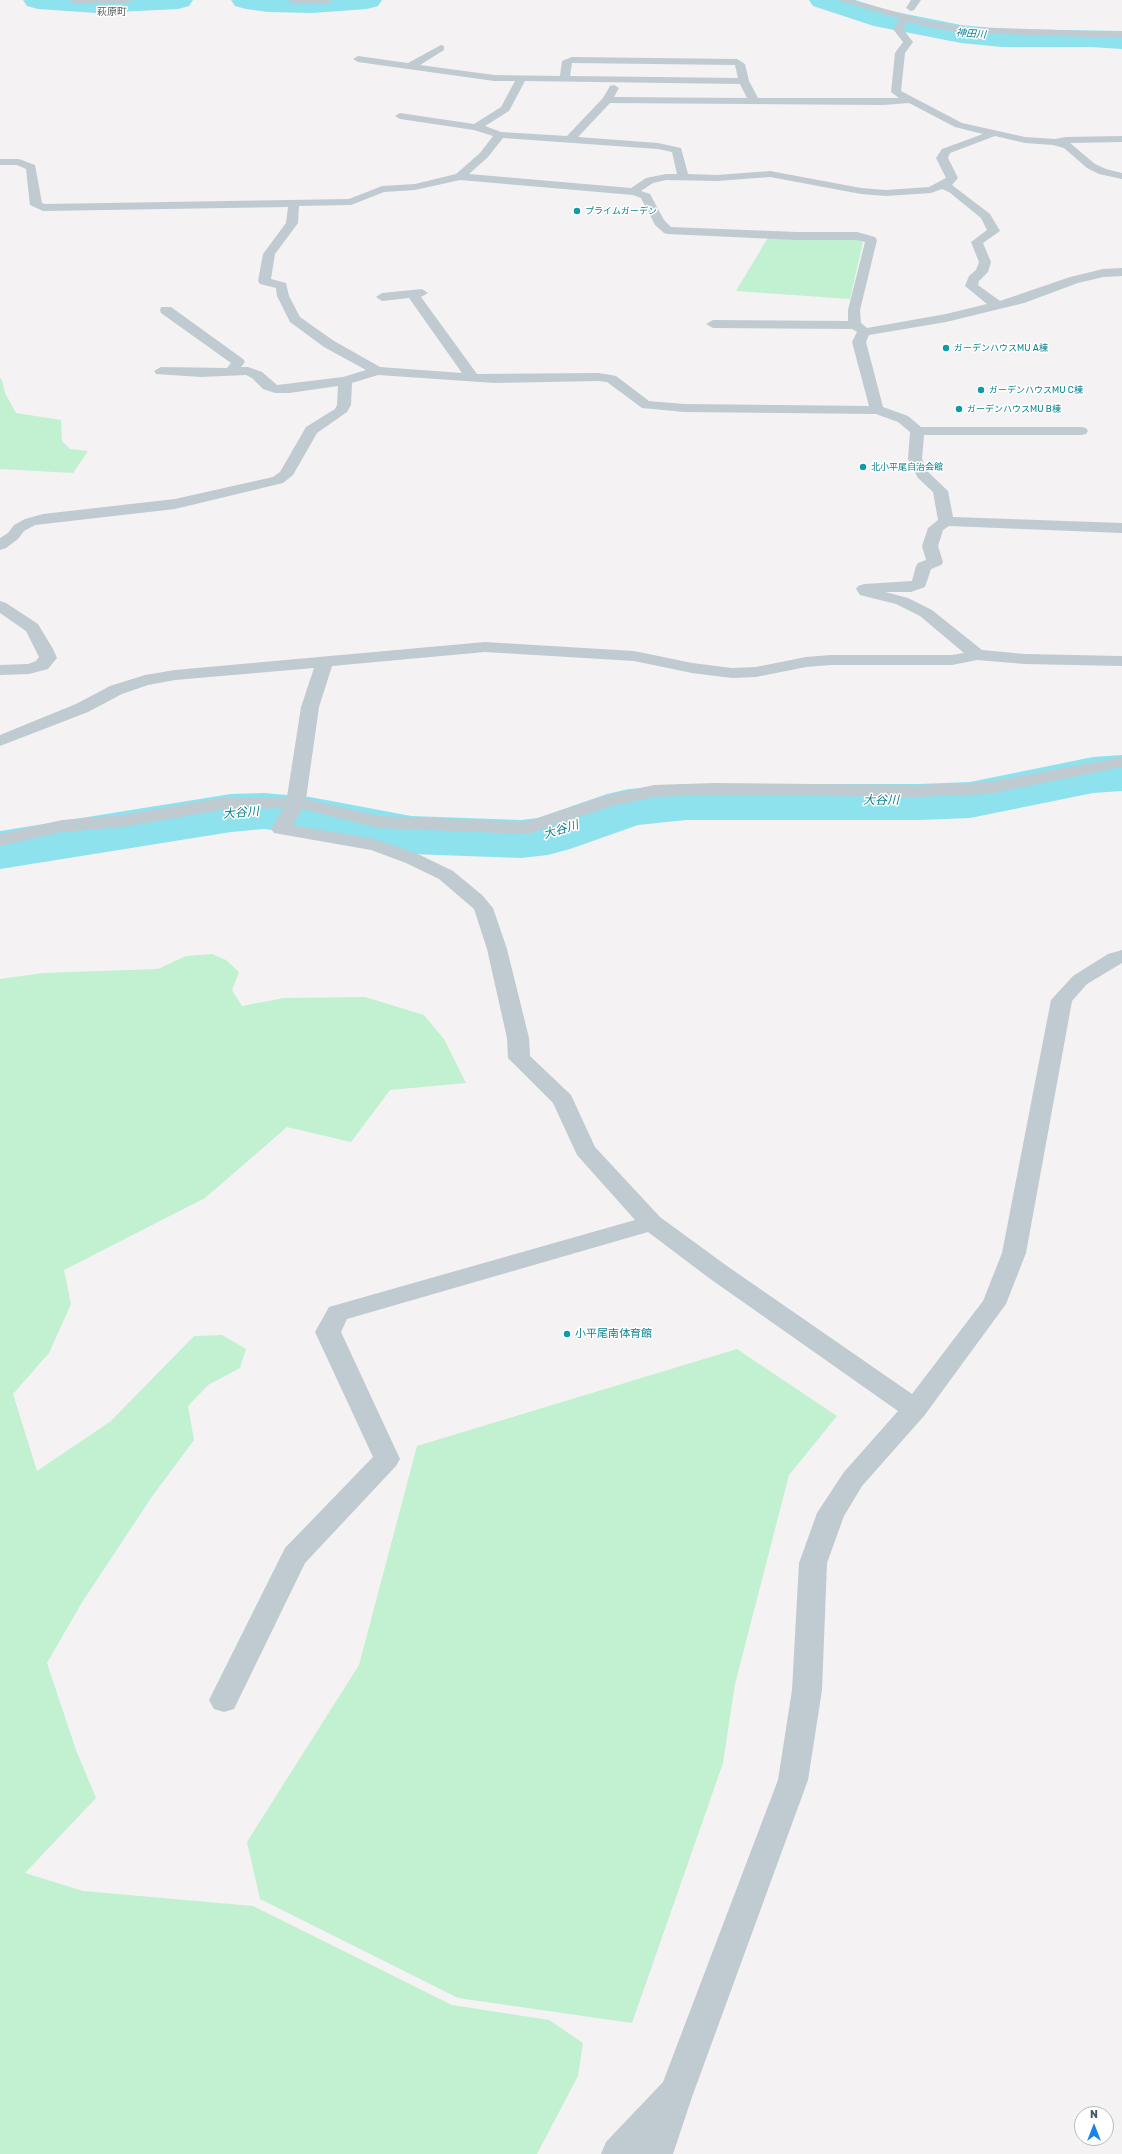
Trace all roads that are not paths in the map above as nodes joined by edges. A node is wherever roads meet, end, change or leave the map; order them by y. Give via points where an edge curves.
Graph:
1 (74, 0) edge
2 (128, 0) edge
3 (293, 0) edge
4 (328, 0) edge
5 (842, 0) edge
6 (902, 22) junction
7 (1122, 34) edge
8 (441, 48) dead end
9 (358, 59) dead end
10 (410, 66) junction
11 (565, 78) junction
12 (521, 79) junction
13 (619, 81) junction
14 (744, 81) junction
15 (607, 100) junction
16 (909, 100) junction
17 (754, 101) junction
18 (400, 116) dead end
19 (476, 127) junction
20 (996, 133) junction
21 (500, 135) junction
22 (1122, 139) edge
23 (569, 140) junction
24 (1054, 142) junction
25 (0, 162) edge
26 (683, 176) junction
27 (1122, 176) edge
28 (460, 177) junction
29 (942, 185) junction
30 (634, 192) junction
31 (294, 204) junction
32 (1122, 272) edge
33 (382, 297) dead end
34 (997, 306) junction
35 (166, 310) dead end
36 (713, 324) dead end
37 (860, 329) junction
38 (161, 371) dead end
39 (232, 371) junction
40 (377, 371) junction
41 (473, 378) junction
42 (345, 381) junction
43 (877, 410) junction
44 (917, 431) junction
45 (1081, 432) dead end
46 (946, 521) junction
47 (1122, 528) edge
48 (0, 545) edge
49 (0, 606) edge
50 (977, 655) junction
51 (1122, 661) edge
52 (324, 663) junction
53 (0, 670) edge
54 (0, 741) edge
55 (1122, 762) edge
56 (292, 810) junction
57 (0, 840) edge
58 (1122, 956) edge
59 (652, 1223) junction
60 (915, 1409) junction
61 (224, 1700) dead end
62 (676, 2093) junction
63 (618, 2154) edge
64 (656, 2154) edge

1 - 2 street
3 - 4 street
5 - 6 street
6 - 7 street via 985,31
6 - 16 street via 898,29 908,42 900,53 896,92
8 - 10 street
9 - 10 street
10 - 12 street via 494,78
11 - 12 street
11 - 13 street
11 - 14 street via 567,61 572,60 713,62 740,64
12 - 19 street via 505,110
13 - 14 street
13 - 15 street
14 - 17 street
15 - 17 street
15 - 23 street
16 - 17 street
16 - 20 street via 959,125
18 - 19 street
19 - 21 street
20 - 24 street via 1025,140
20 - 29 street via 946,151 942,158 952,178
21 - 23 street
21 - 28 street via 484,155
22 - 24 street
23 - 26 street via 658,146 677,150
24 - 27 street via 1068,146 1091,166 1103,172
25 - 31 street via 19,162 31,167 36,205 43,208
26 - 29 street via 717,178 770,174 834,187 886,193 931,190
26 - 30 street via 650,180
28 - 30 street
28 - 31 street via 415,187 382,189 351,202
29 - 34 street via 954,190 986,216 994,231 978,242 985,262 982,272 973,279 971,286
30 - 37 street via 646,196 659,222 668,230 857,236 871,240 854,310
31 - 40 street via 292,223 269,254 264,281 282,286 283,296 296,319 329,344
32 - 34 street via 1074,280
33 - 41 street via 418,294
34 - 37 street via 946,318
35 - 39 street via 238,362
36 - 37 street
37 - 43 street via 859,342
38 - 39 street
39 - 42 street via 248,371 275,389
40 - 41 street
40 - 42 street
41 - 43 street via 611,379 647,406
42 - 48 street via 344,405 340,412 311,430 286,475 278,480 175,504 42,519 20,528
43 - 44 street via 903,419
44 - 45 street
44 - 46 street via 915,459 923,475 940,491
46 - 47 street
46 - 50 street via 936,528 930,546 935,562 924,566 919,584 911,587 864,589 866,592 902,601 926,613
49 - 53 street via 32,628 48,658 42,665 29,669
50 - 51 street via 1025,659
50 - 52 street via 952,660 831,660 756,672 732,673 634,656 485,647
52 - 54 street via 175,675 145,680 116,690 82,708
52 - 56 street via 310,707
55 - 56 street via 989,788 654,790 607,801 528,828 379,822
56 - 57 street via 221,804 122,820 62,826
56 - 59 street via 281,829 375,845 413,859 446,876 483,908 497,949 518,1038 519,1058 563,1100 585,1150
58 - 60 street via 1080,980 1062,1000 1014,1253 994,1304
59 - 60 street
59 - 61 street via 338,1313 328,1332 387,1459 295,1556
60 - 62 street via 850,1485 831,1513 813,1563 807,1690 793,1780
62 - 63 street
62 - 64 street

